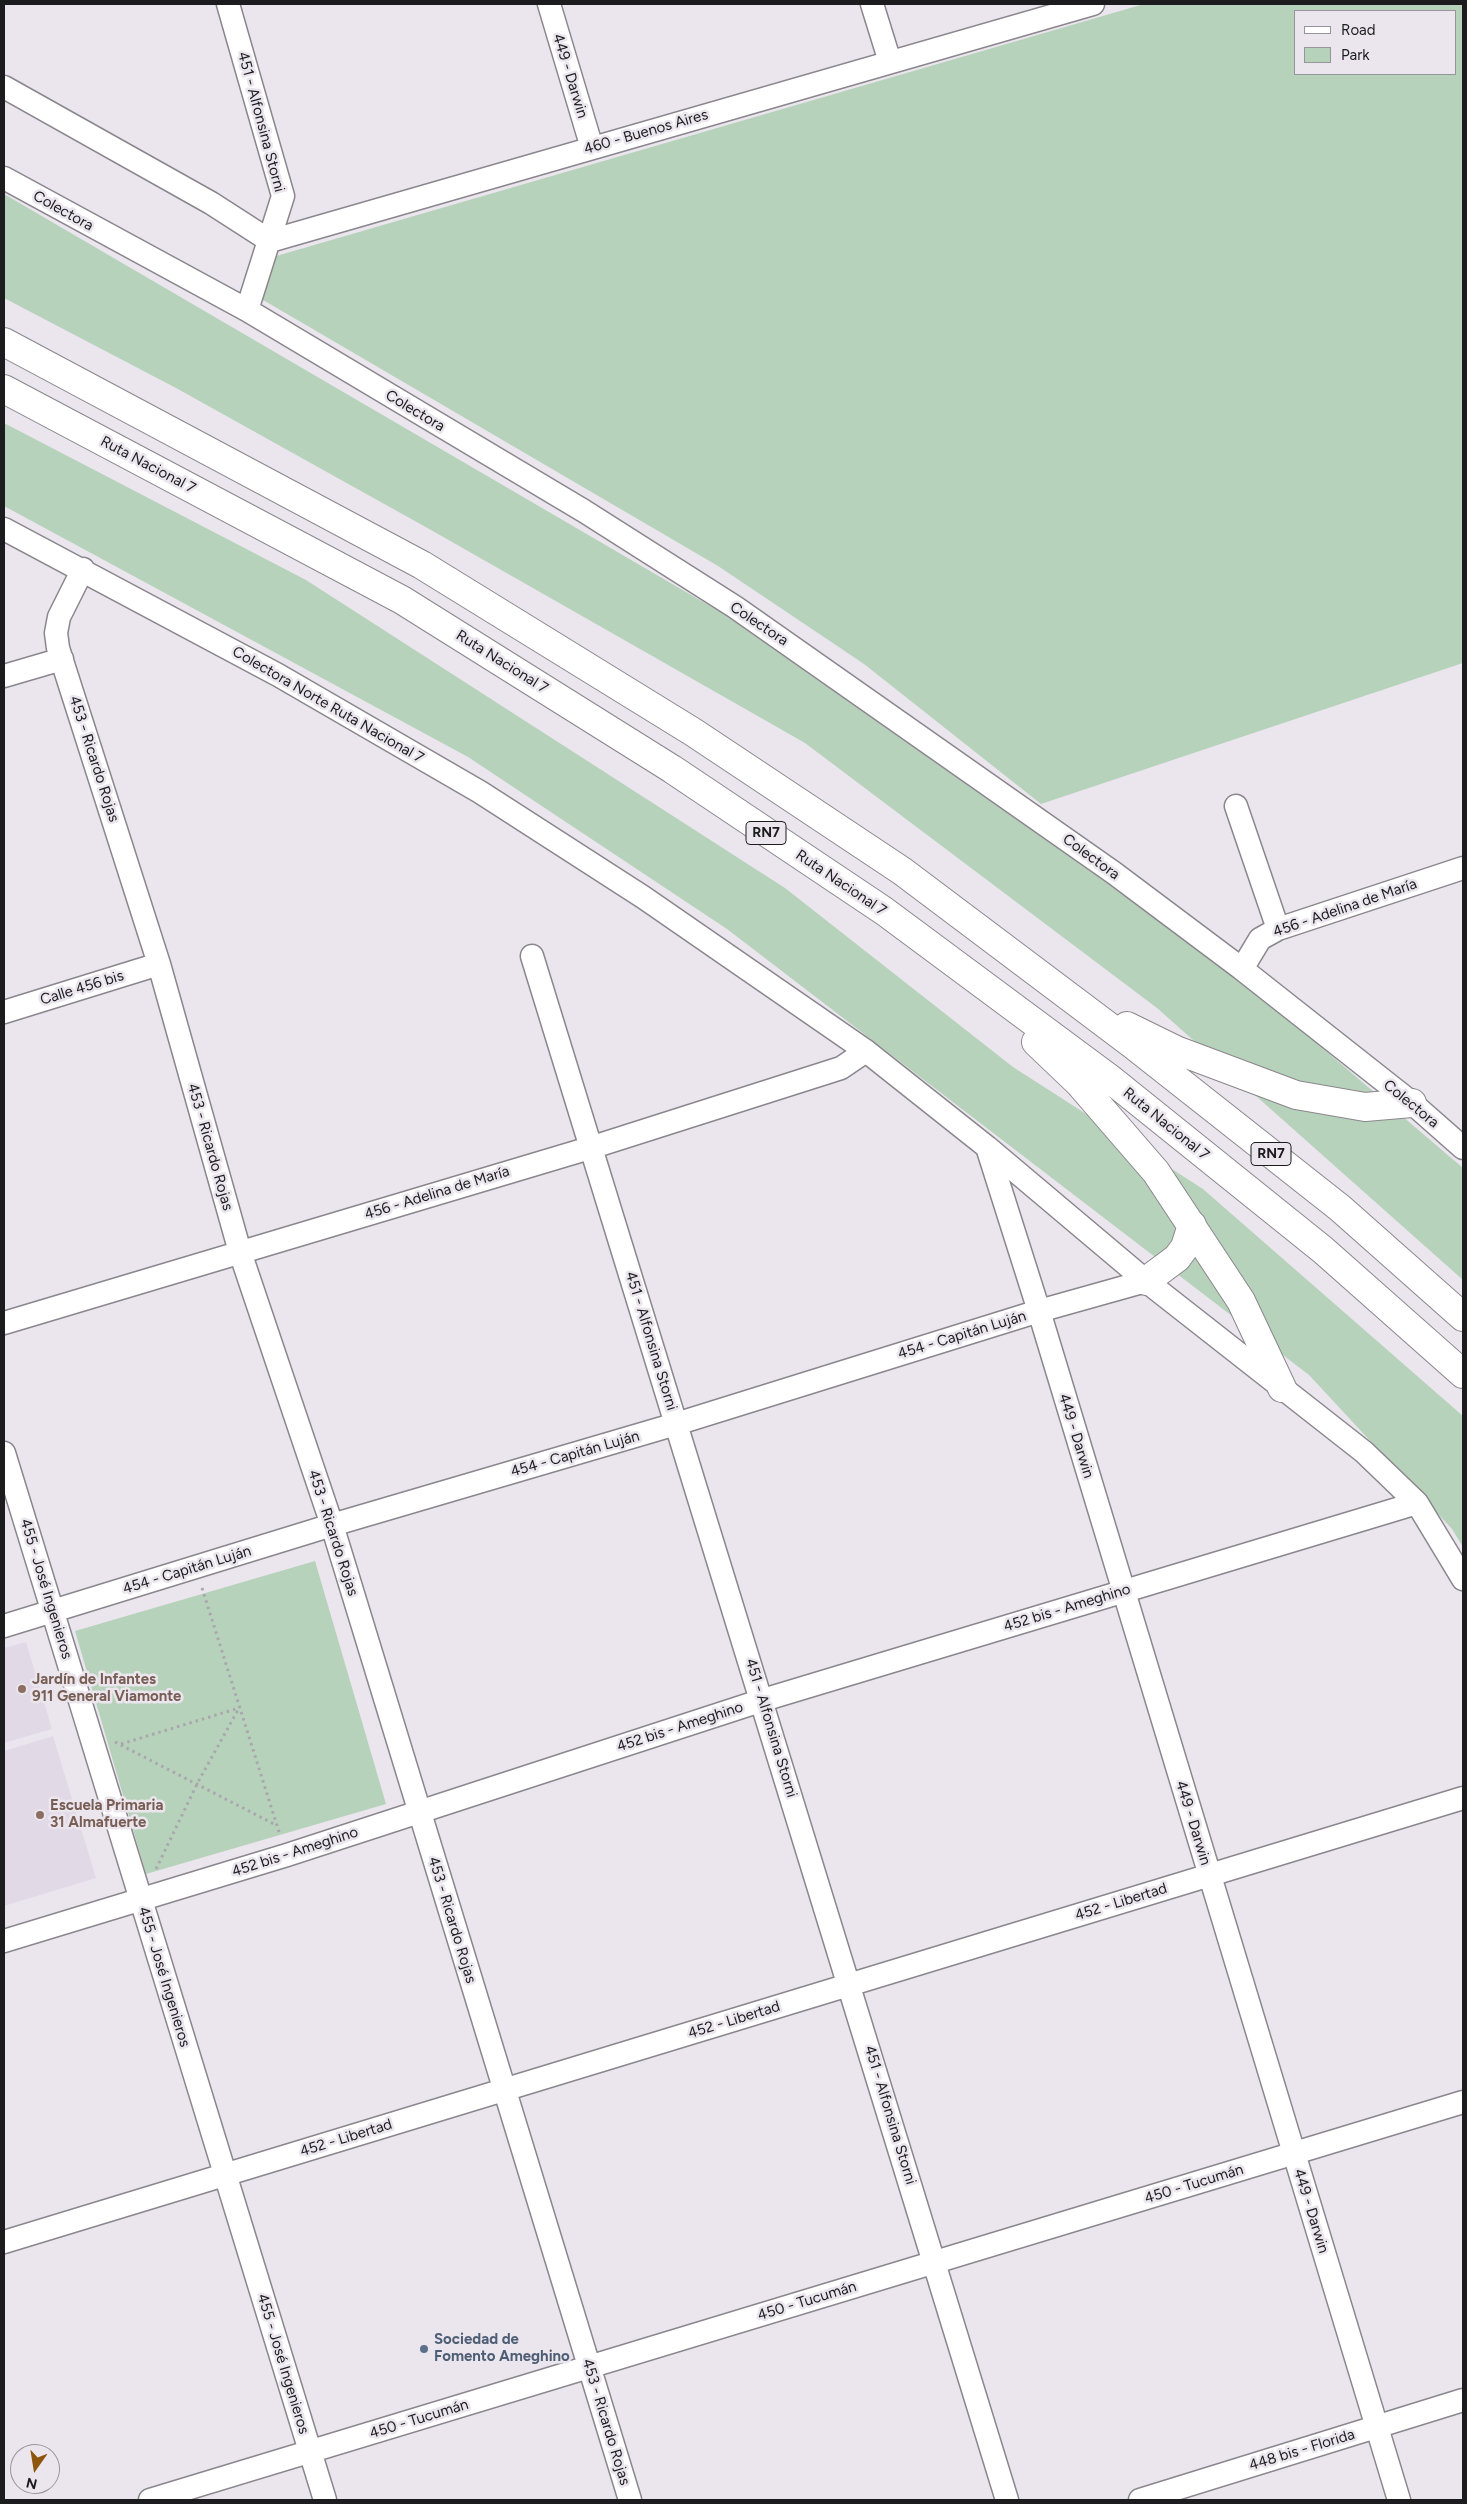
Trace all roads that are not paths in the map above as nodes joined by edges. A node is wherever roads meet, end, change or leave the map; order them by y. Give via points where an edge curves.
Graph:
1 (228, 4) edge
2 (549, 4) edge
3 (872, 4) edge
4 (1093, 4) edge
5 (1040, 11) edge
6 (890, 62) junction
7 (4, 87) edge
8 (592, 148) junction
9 (4, 178) edge
10 (270, 241) junction
11 (247, 310) junction
12 (4, 342) edge
13 (4, 388) edge
14 (4, 529) edge
15 (83, 569) junction
16 (62, 659) junction
17 (4, 676) edge
18 (1236, 806) dead end
19 (1463, 868) edge
20 (1278, 929) junction
21 (532, 956) dead end
22 (159, 964) junction
23 (1242, 968) junction
24 (962, 969) junction
25 (1072, 998) junction
26 (4, 1012) edge
27 (866, 1051) junction
28 (1412, 1103) junction
29 (592, 1147) junction
30 (987, 1147) junction
31 (1463, 1148) edge
32 (1192, 1225) junction
33 (240, 1252) junction
34 (1146, 1281) junction
35 (1040, 1311) junction
36 (1463, 1317) edge
37 (4, 1323) edge
38 (1463, 1374) edge
39 (1282, 1388) junction
40 (676, 1424) junction
41 (4, 1452) edge
42 (1417, 1503) junction
43 (332, 1525) junction
44 (1463, 1579) edge
45 (1123, 1592) junction
46 (53, 1611) junction
47 (4, 1626) edge
48 (763, 1700) junction
49 (1463, 1798) edge
50 (419, 1812) junction
51 (1209, 1876) junction
52 (140, 1901) junction
53 (4, 1941) edge
54 (850, 1985) junction
55 (504, 2090) junction
56 (1463, 2102) edge
57 (1294, 2153) junction
58 (225, 2175) junction
59 (4, 2242) edge
60 (935, 2262) junction
61 (589, 2367) junction
62 (1463, 2400) edge
63 (1377, 2427) junction
64 (310, 2452) junction
65 (150, 2500) edge
66 (325, 2500) edge
67 (630, 2500) edge
68 (1007, 2500) edge
69 (1140, 2500) edge
70 (1399, 2500) edge

1 - 10 street, 451 - Alfonsina Storni via 283,196
2 - 8 street, 449 - Darwin
3 - 6 street
4 - 5 street, 460 - Buenos Aires
5 - 6 street, 460 - Buenos Aires
6 - 8 street, 460 - Buenos Aires
7 - 10 street via 211,203
8 - 10 street, 460 - Buenos Aires
9 - 11 street, Colectora
10 - 11 street
11 - 23 street, Colectora via 584,511 734,607 1114,873
12 - 25 highway, RN7 via 422,564 693,732 902,871
13 - 24 highway, Ruta Nacional 7 / RN7 via 402,600 672,769 884,911
14 - 15 street, Colectora Norte Ruta Nacional 7
15 - 16 street, 453 - Ricardo Rojas via 58,617 56,633
15 - 27 street, Colectora Norte Ruta Nacional 7 via 278,675 480,792 644,897
16 - 17 street
16 - 22 street, 453 - Ricardo Rojas
18 - 20 street
19 - 20 street, 456 - Adelina de María
20 - 23 street, 456 - Adelina de María via 1260,939
21 - 29 street, 451 - Alfonsina Storni
22 - 26 street, Calle 456 bis
22 - 33 street, 453 - Ricardo Rojas
23 - 28 street, Colectora
24 - 32 highway via 1079,1083 1156,1172
24 - 38 highway, Ruta Nacional 7 / RN7 via 1109,1078 1324,1250
25 - 28 highway via 1176,1050 1296,1094 1365,1107
25 - 36 highway, RN7 via 1340,1208
27 - 29 street, 456 - Adelina de María via 841,1068
27 - 30 street
28 - 31 street, Colectora
29 - 33 street, 456 - Adelina de María
29 - 40 street, 451 - Alfonsina Storni
30 - 34 street
30 - 35 street, 449 - Darwin
32 - 34 highway via 1185,1247 1177,1258
32 - 39 highway via 1242,1301
33 - 37 street, 456 - Adelina de María
33 - 43 street, 453 - Ricardo Rojas
34 - 35 street, 454 - Capitán Luján
34 - 39 street
35 - 40 street, 454 - Capitán Luján
35 - 45 street, 449 - Darwin
39 - 42 street via 1364,1452
40 - 43 street, 454 - Capitán Luján
40 - 48 street, 451 - Alfonsina Storni
41 - 46 street, 455 - José Ingenieros
42 - 44 street
42 - 45 street, 452 bis - Ameghino
43 - 46 street, 454 - Capitán Luján
43 - 50 street, 453 - Ricardo Rojas
45 - 48 street, 452 bis - Ameghino
45 - 51 street, 449 - Darwin
46 - 47 street, 454 - Capitán Luján
46 - 52 street, 455 - José Ingenieros
48 - 50 street, 452 bis - Ameghino
48 - 54 street, 451 - Alfonsina Storni
49 - 51 street, 452 - Libertad
50 - 52 street, 452 bis - Ameghino
50 - 55 street, 453 - Ricardo Rojas
51 - 54 street, 452 - Libertad
51 - 57 street, 449 - Darwin
52 - 53 street, 452 bis - Ameghino
52 - 58 street, 455 - José Ingenieros
54 - 55 street, 452 - Libertad
54 - 60 street, 451 - Alfonsina Storni
55 - 58 street, 452 - Libertad
55 - 61 street, 453 - Ricardo Rojas
56 - 57 street, 450 - Tucumán
57 - 60 street, 450 - Tucumán
57 - 63 street, 449 - Darwin
58 - 59 street, 452 - Libertad
58 - 64 street, 455 - José Ingenieros
60 - 61 street, 450 - Tucumán
60 - 68 street, 451 - Alfonsina Storni
61 - 64 street, 450 - Tucumán
61 - 67 street, 453 - Ricardo Rojas
62 - 63 street, 448 bis - Florida
63 - 69 street, 448 bis - Florida
63 - 70 street, 449 - Darwin
64 - 65 street, 450 - Tucumán
64 - 66 street, 455 - José Ingenieros

